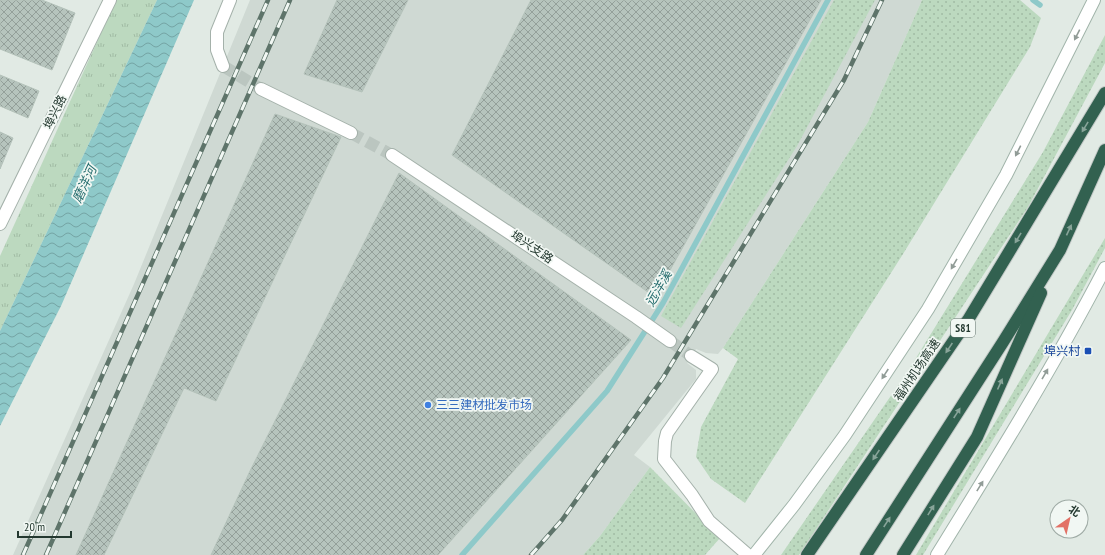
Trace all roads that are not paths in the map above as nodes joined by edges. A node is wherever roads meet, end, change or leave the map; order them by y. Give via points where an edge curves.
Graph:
1 (110, 0) edge
2 (230, 0) edge
3 (1094, 0) edge
4 (223, 66) tunnel mouth
5 (261, 89) tunnel mouth
6 (1105, 93) edge
7 (351, 133) tunnel mouth
8 (1105, 150) edge
9 (392, 154) tunnel mouth
10 (0, 224) edge
11 (1060, 250) junction
12 (1105, 268) edge
13 (670, 341) tunnel mouth
14 (691, 356) tunnel mouth
15 (748, 555) edge
16 (754, 555) edge
17 (807, 555) edge
18 (866, 555) edge
19 (903, 555) edge
20 (936, 555) edge

1 - 10 street, 埠兴路
2 - 4 street via 217,32 217,50
3 -> 16 street via 1006,175 928,309 845,435
5 - 7 street
6 -> 17 highway, 福州机场高速 / S81 via 968,320
11 -> 8 highway
9 - 13 street, 埠兴支路
18 -> 11 highway
19 -> 11 highway via 977,437
20 -> 12 street via 985,478
14 - 15 street via 712,369 667,433 664,459 710,521

